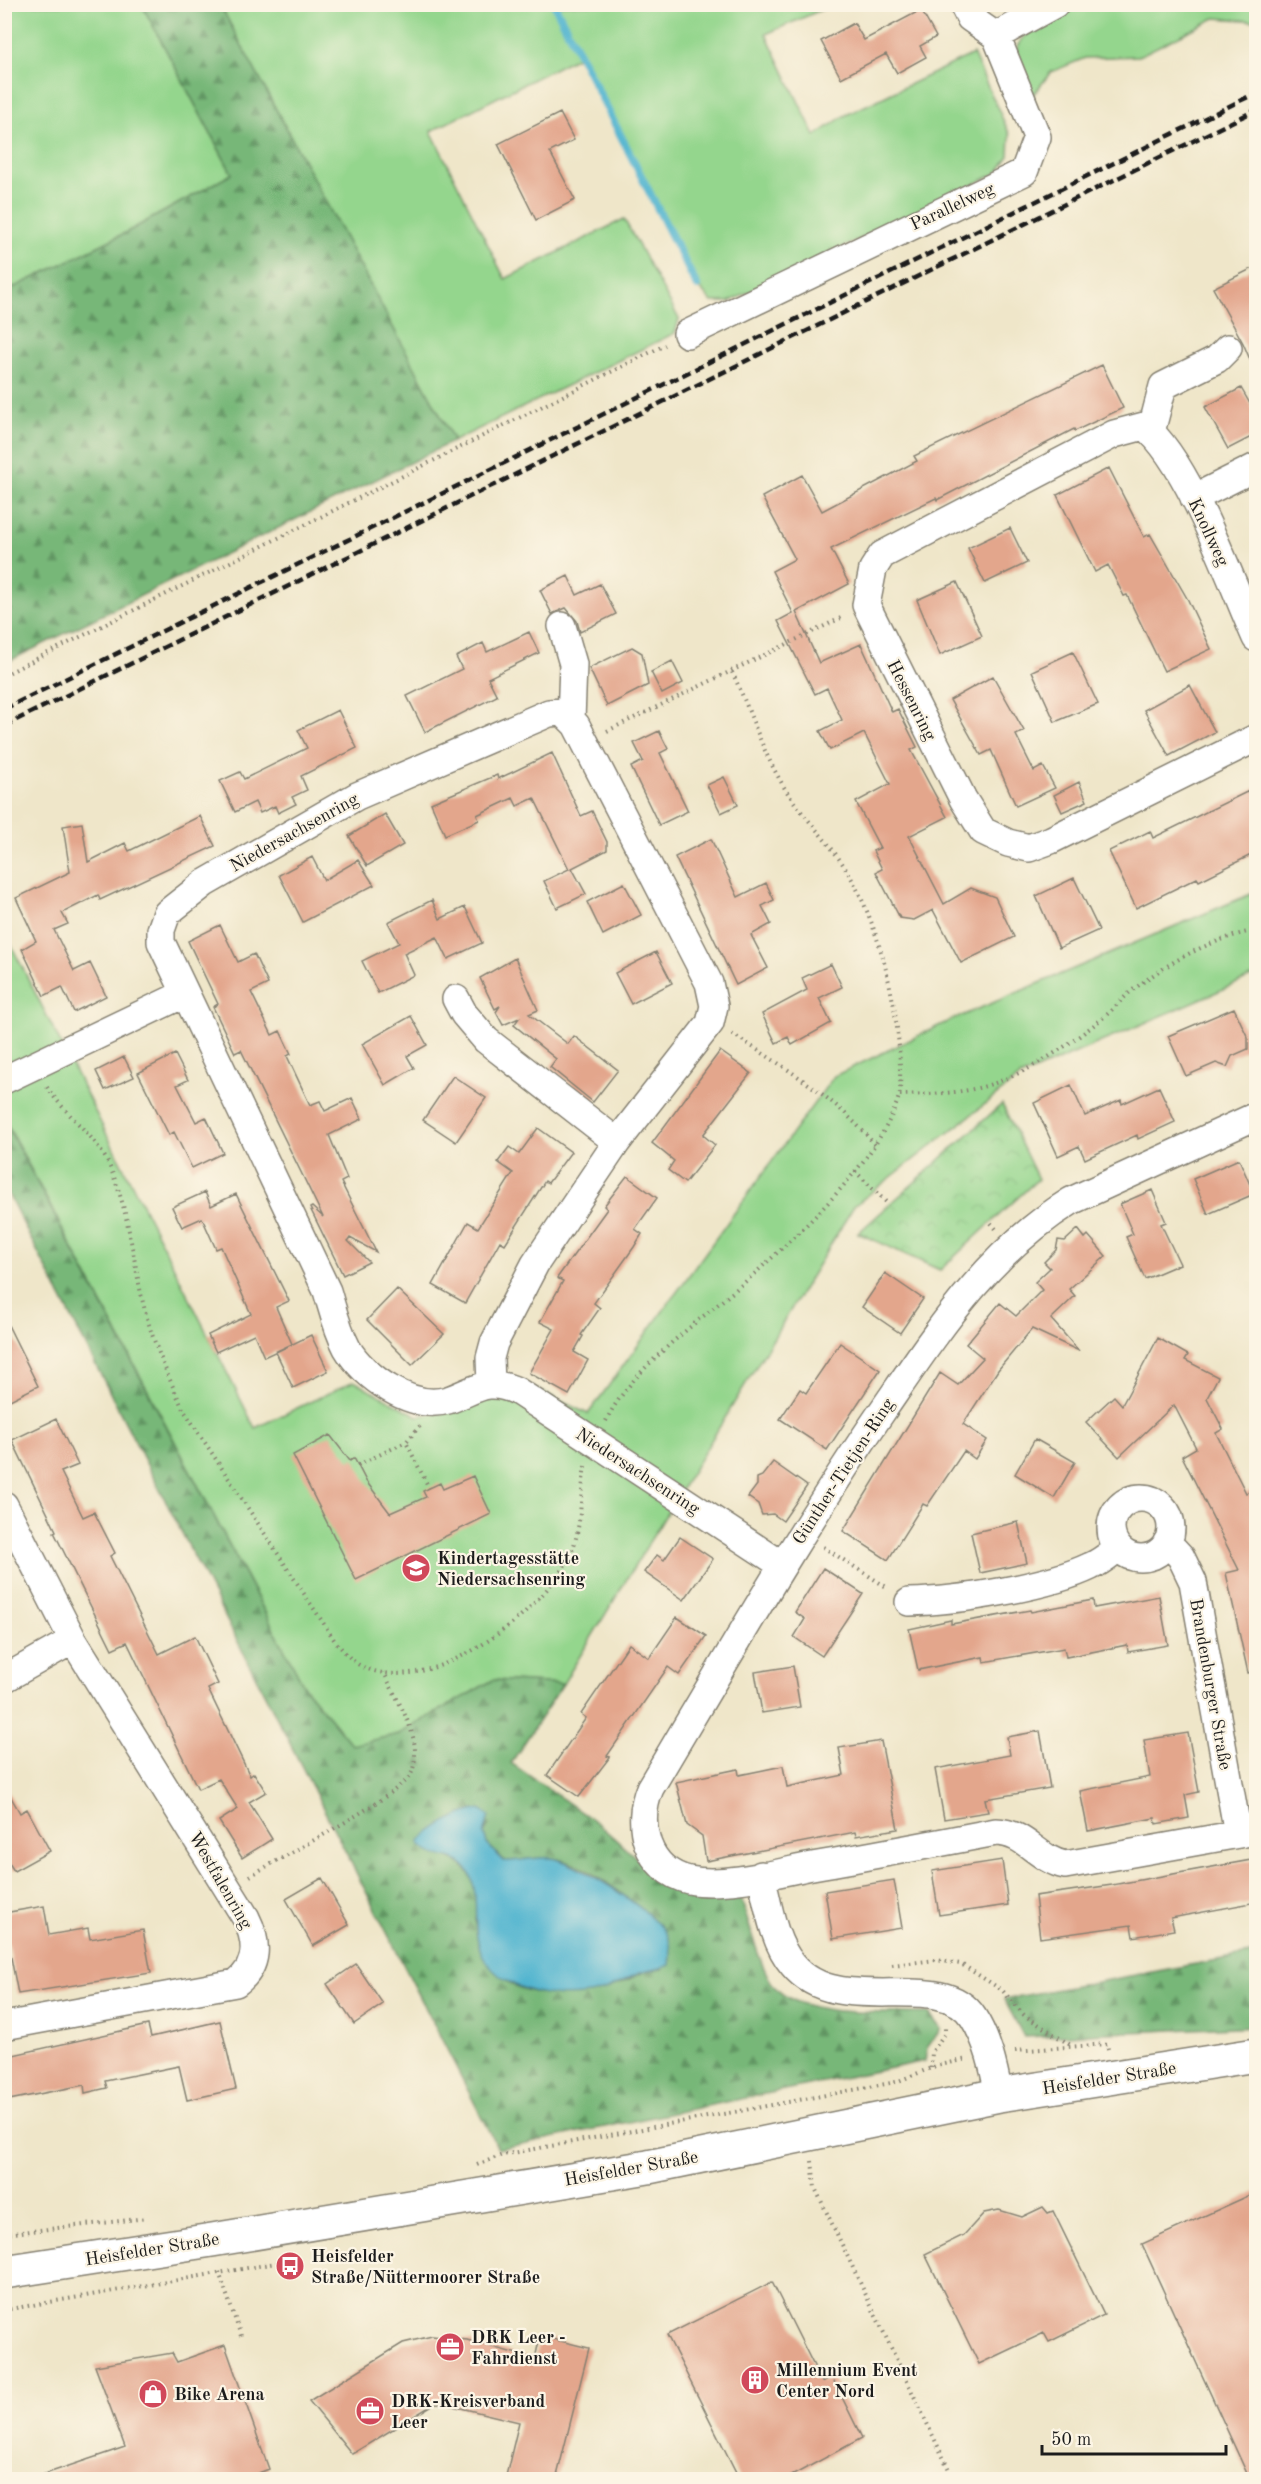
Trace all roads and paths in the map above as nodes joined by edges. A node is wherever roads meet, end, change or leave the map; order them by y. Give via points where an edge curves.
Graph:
1 (963, 4) edge
2 (1055, 4) edge
3 (996, 36) junction
4 (687, 334) joint
5 (1228, 348) dead end
6 (1148, 429) junction
7 (1257, 467) edge
8 (1194, 498) junction
9 (866, 605) junction
10 (562, 626) dead end
11 (1257, 638) edge
12 (4, 675) edge
13 (578, 731) junction
14 (1257, 738) edge
15 (1257, 930) edge
16 (184, 994) junction
17 (456, 999) dead end
18 (710, 1023) junction
19 (4, 1080) edge
20 (900, 1095) dead end
21 (1257, 1116) edge
22 (617, 1142) junction
23 (875, 1145) dead end
24 (855, 1171) dead end
25 (889, 1205) dead end
26 (491, 1384) junction
27 (435, 1402) junction
28 (406, 1442) junction
29 (358, 1465) dead end
30 (429, 1488) dead end
31 (4, 1505) edge
32 (802, 1533) junction
33 (1167, 1542) junction
34 (1118, 1548) junction
35 (782, 1565) junction
36 (909, 1602) joint
37 (73, 1640) junction
38 (384, 1672) dead end
39 (4, 1678) edge
40 (1247, 1832) edge
41 (762, 1875) junction
42 (228, 1888) junction
43 (891, 1965) dead end
44 (4, 2026) edge
45 (1072, 2047) junction
46 (989, 2053) junction
47 (1257, 2055) edge
48 (1112, 2077) junction
49 (999, 2095) junction
50 (811, 2156) dead end
51 (471, 2167) dead end
52 (155, 2218) dead end
53 (4, 2234) edge
54 (212, 2240) junction
55 (4, 2272) edge
56 (242, 2339) dead end
57 (954, 2480) edge

1 - 3 street via 970,18
2 - 3 street
3 - 4 street, Parallelweg via 1037,137 1024,172
4 - 12 path
5 - 6 street via 1217,359 1163,386
6 - 8 street, Knollweg via 1171,456
6 - 9 street via 1114,434 882,555 873,569
7 - 8 street
8 - 11 street, Knollweg
9 - 13 path
9 - 14 street, Hessenring via 963,799 983,831 1008,843 1029,848 1051,840
10 - 13 street via 573,664
13 - 16 street, Niedersachsenring via 563,712 549,713 357,796 204,883 167,913 161,930 164,953
13 - 18 street via 709,983 714,1006
15 - 20 path via 1189,953 1137,986 1066,1046 1019,1073 981,1088
16 - 19 street
16 - 27 street, Niedersachsenring via 327,1291 347,1348 365,1370 390,1387 413,1399
17 - 22 street via 486,1040
18 - 22 street
18 - 23 path via 789,1070 858,1123
21 - 32 street, Günther-Tietjen-Ring via 1071,1201 1011,1245 953,1308
22 - 26 street via 535,1264 494,1343
24 - 25 path
26 - 27 street
26 - 35 street, Niedersachsenring via 517,1391
27 - 28 path
28 - 29 path
28 - 30 path
31 - 37 street, Westfalenring
32 - 35 street, Günther-Tietjen-Ring
32 - 36 path
33 - 34 street via 1150,1557 1127,1555
33 - 34 street via 1170,1524 1163,1507 1147,1498 1137,1498 1120,1506 1111,1522
33 - 40 street, Brandenburger Straße via 1181,1557 1192,1581
34 - 36 street via 1094,1565 1066,1576 937,1601
35 - 41 street, Günther-Tietjen-Ring via 650,1788 642,1818 651,1851 675,1875 700,1882
37 - 39 street
37 - 42 street, Westfalenring
38 - 42 path via 412,1734 412,1773 358,1815
40 - 41 street, Günther-Tietjen-Ring via 1065,1865 1049,1860 1021,1837 996,1832
41 - 46 street via 784,1952 803,1976 822,1987 844,1992 914,1994 952,2000 973,2016
42 - 44 street, Westfalenring via 251,1928 255,1950 251,1969 236,1983
43 - 45 path via 936,1960 960,1964 1002,1990 1024,2014
45 - 46 path
45 - 48 path via 1107,2044
46 - 49 street
46 - 51 path via 936,2066 896,2082 502,2155
47 - 48 main road, Heisfelder Straße
48 - 49 main road, Heisfelder Straße
49 - 54 main road, Heisfelder Straße via 648,2167
50 - 57 path via 815,2188
52 - 53 path
54 - 55 main road, Heisfelder Straße
54 - 56 path

